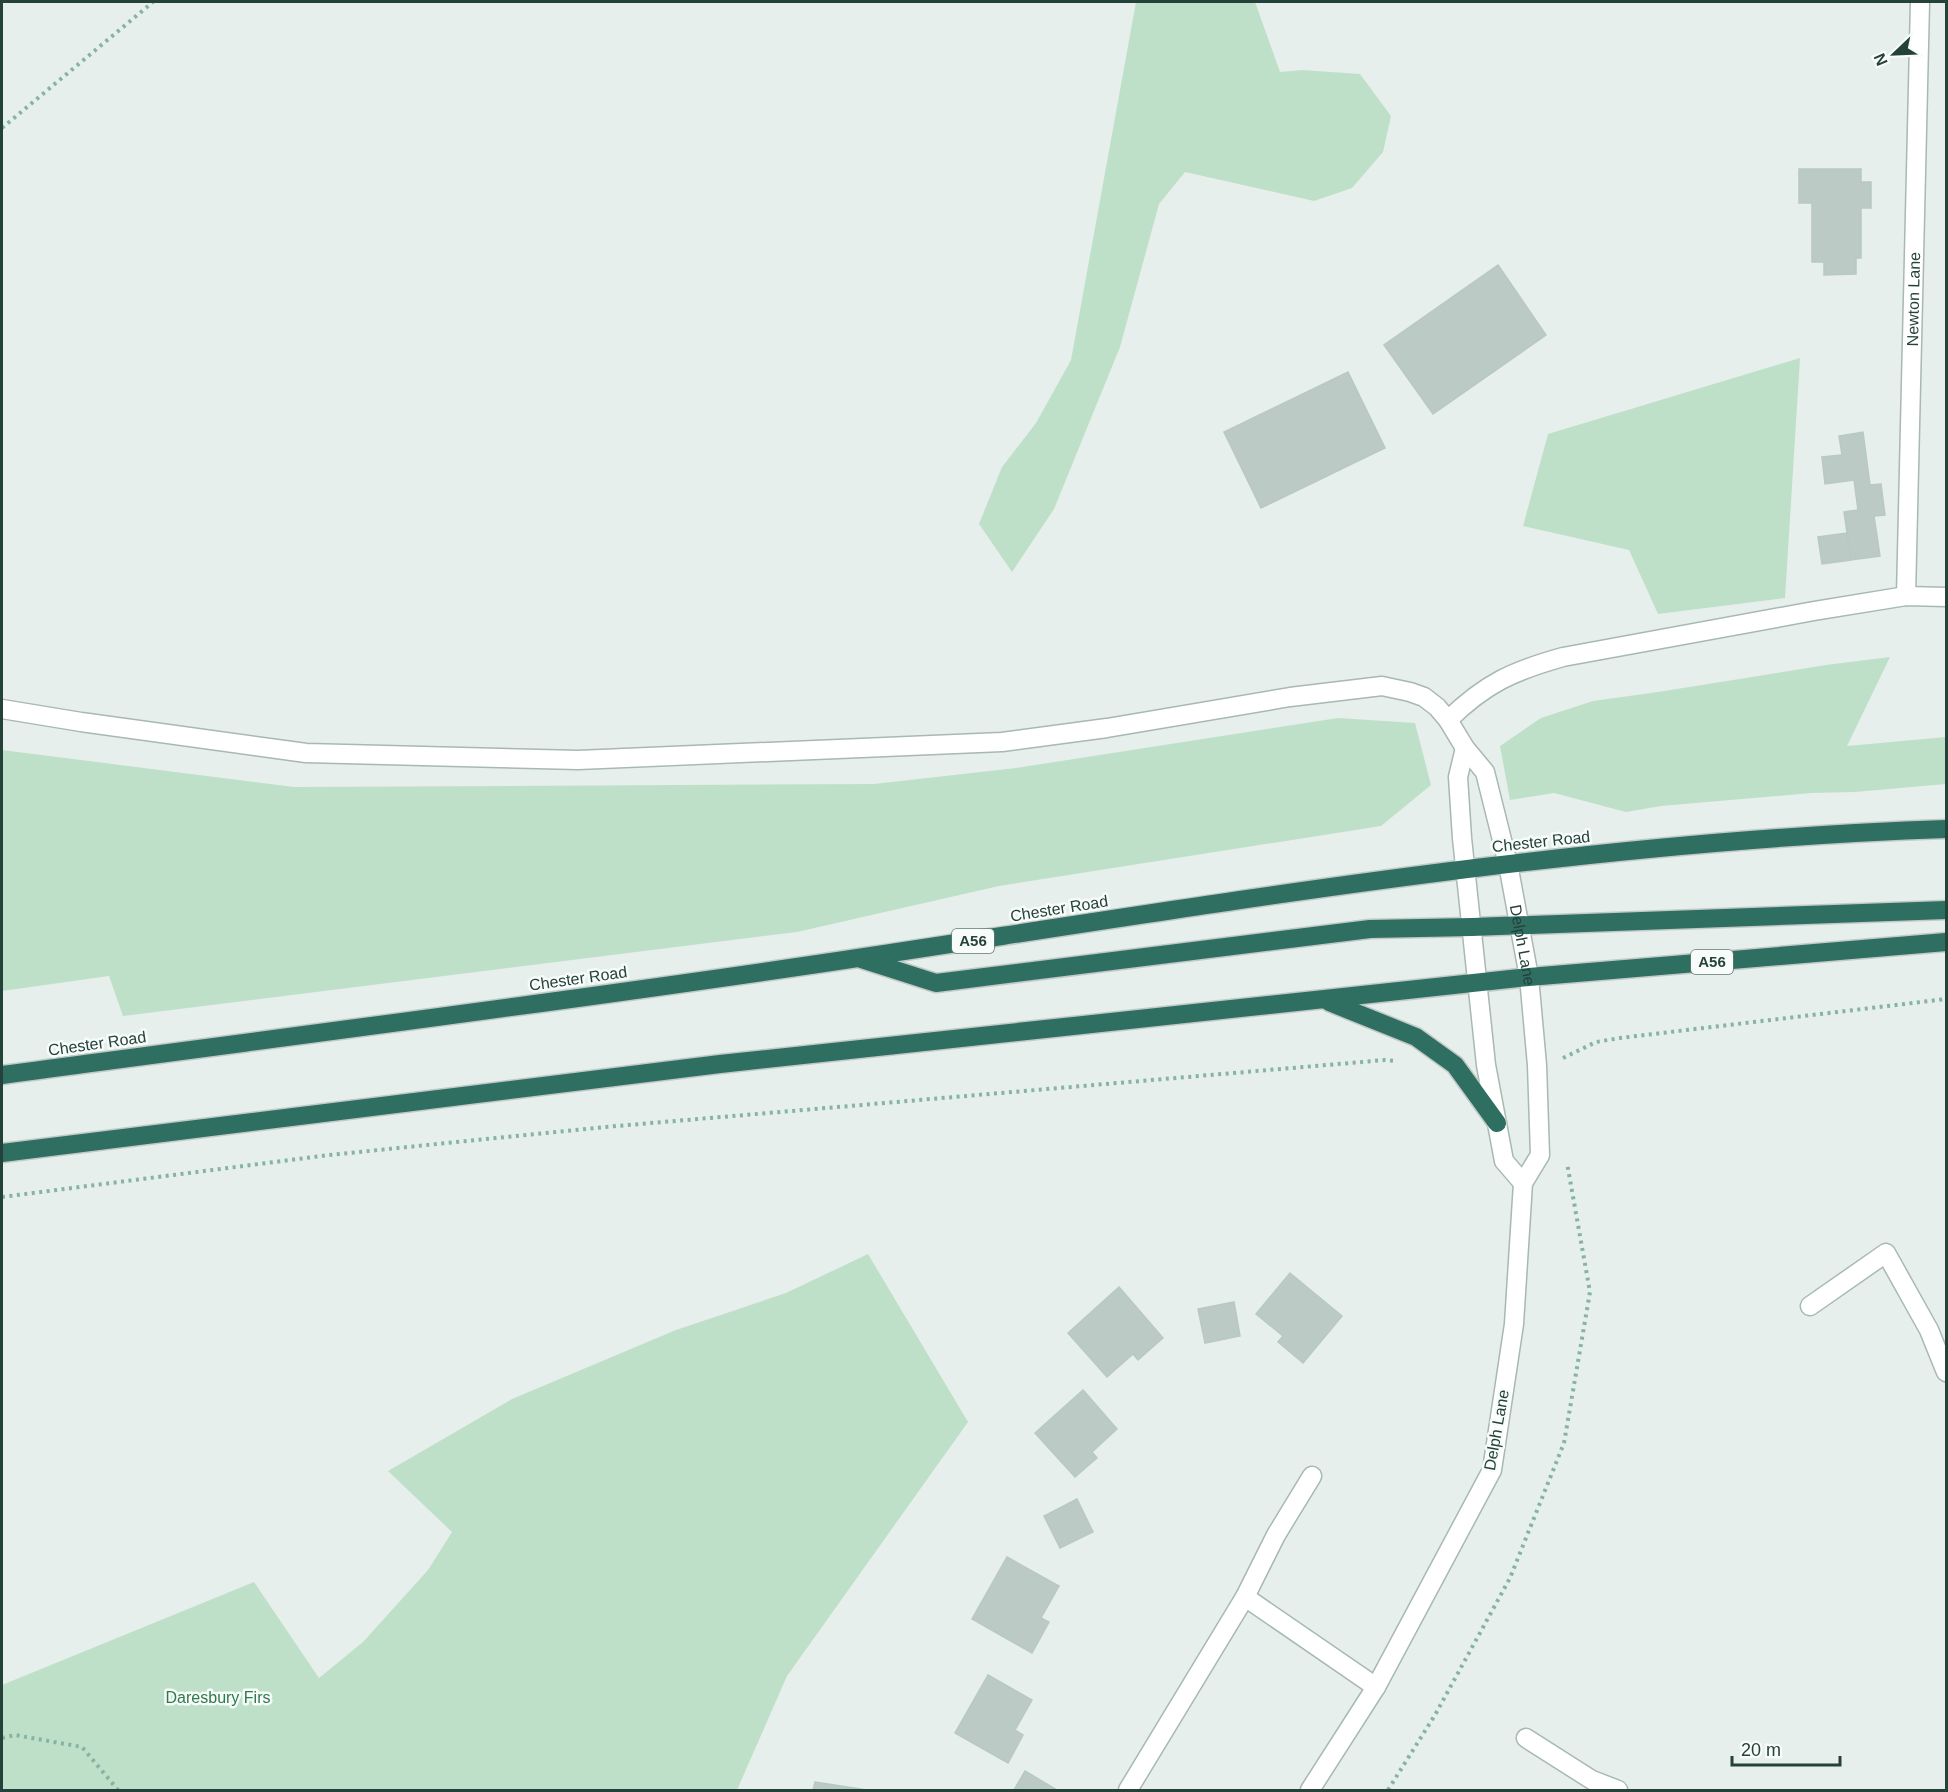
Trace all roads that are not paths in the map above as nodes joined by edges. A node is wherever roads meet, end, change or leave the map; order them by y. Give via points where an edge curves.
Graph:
1 (1920, 2) edge
2 (1906, 597) junction
3 (1947, 597) edge
4 (2, 709) edge
5 (1448, 720) junction
6 (1465, 747) junction
7 (1947, 829) edge
8 (1508, 864) junction
9 (1465, 869) junction
10 (1947, 910) edge
11 (1520, 925) junction
12 (1472, 927) junction
13 (1947, 942) edge
14 (857, 958) junction
15 (1528, 977) junction
16 (1477, 983) junction
17 (1325, 1000) junction
18 (2, 1075) edge
19 (1497, 1124) junction
20 (2, 1152) edge
21 (1523, 1183) junction
22 (1810, 1306) dead end
23 (1947, 1372) edge
24 (1312, 1476) dead end
25 (1245, 1597) junction
26 (1377, 1687) junction
27 (1526, 1738) dead end
28 (1128, 1791) edge
29 (1310, 1791) edge
30 (1618, 1791) edge

1 - 2 street, Newton Lane
2 - 3 street
2 - 5 street via 1814,610 1563,657 1500,679 1467,701
4 - 5 street via 306,753 578,760 1002,742 1382,686 1424,697
5 - 6 street, Delph Lane
6 - 8 street, Delph Lane via 1485,772
6 - 9 street via 1458,777
7 - 8 highway, Chester Road / A56 via 1692,844
8 - 9 highway, Chester Road / A56
8 - 11 street, Delph Lane
9 - 12 street
9 - 14 highway, Chester Road / A56
10 - 11 highway
11 - 12 highway
11 - 15 street, Delph Lane
12 - 14 highway via 1370,929 936,983
12 - 16 street
13 - 15 highway, A56
14 - 18 highway, Chester Road / A56
15 - 16 highway, A56
15 - 21 street, Delph Lane via 1537,1065 1540,1155
16 - 17 highway, A56
16 - 19 street via 1485,1065
17 - 19 highway via 1416,1036 1455,1065
17 - 20 highway, A56 via 720,1064
19 - 21 street via 1504,1161
21 - 26 street, Delph Lane via 1514,1324 1492,1470
22 - 23 street via 1886,1253 1929,1330
24 - 25 street
25 - 26 street
25 - 28 street
26 - 29 street, Delph Lane
27 - 30 street via 1592,1780

